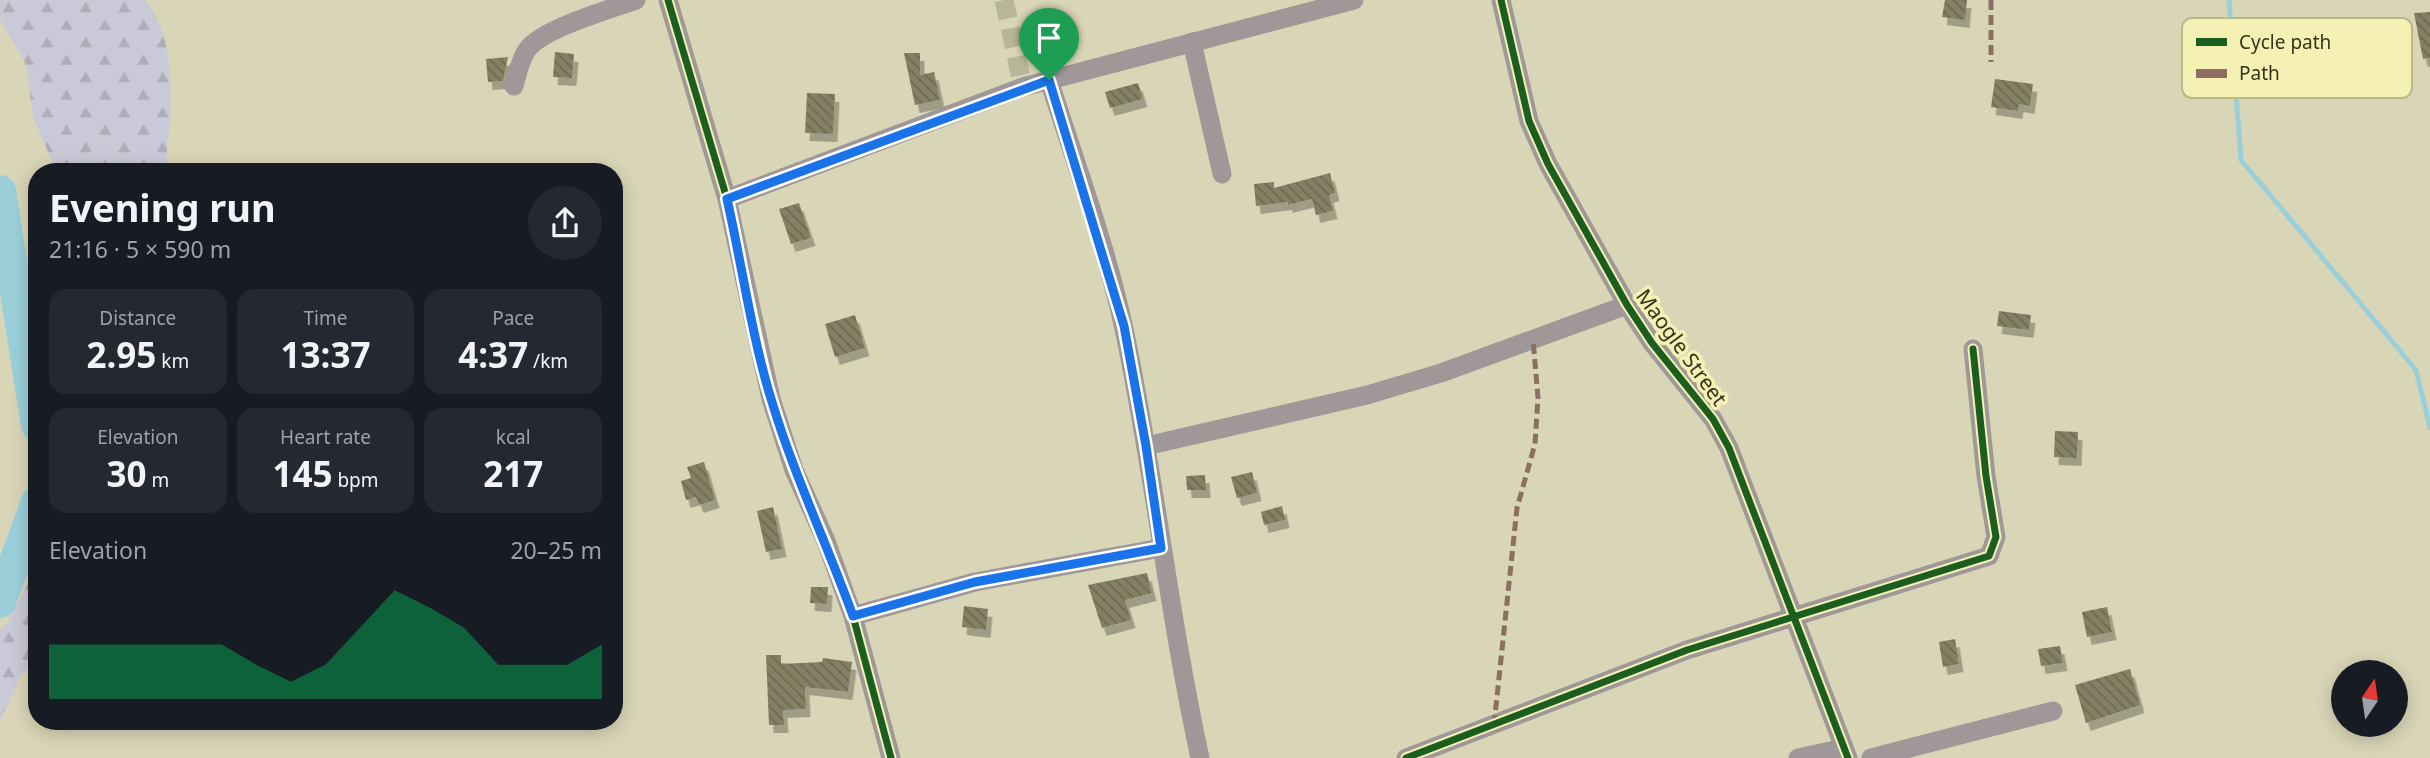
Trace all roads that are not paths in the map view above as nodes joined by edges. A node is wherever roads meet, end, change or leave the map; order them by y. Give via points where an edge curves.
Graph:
1 (636, 0) edge
2 (668, 0) edge
3 (1354, 0) edge
4 (1501, 0) edge
5 (1302, 6) edge
6 (1192, 42) junction
7 (1049, 80) junction
8 (514, 86) dead end
9 (1222, 174) dead end
10 (727, 199) junction
11 (1627, 305) junction
12 (1973, 349) dead end
13 (1146, 446) junction
14 (1161, 548) junction
15 (853, 616) junction
16 (1796, 616) junction
17 (2053, 711) dead end
18 (1846, 753) edge
19 (891, 758) edge
20 (1200, 758) edge
21 (1406, 758) edge
22 (1798, 758) edge
23 (1871, 758) edge

1 - 8 street via 577,21 532,44
2 - 10 street
3 - 5 street
4 - 11 street, Maogle Street via 1529,121
5 - 6 street
6 - 7 street
6 - 9 street
7 - 10 street
7 - 13 street via 1124,326
10 - 15 street via 771,399 794,470
11 - 13 street via 1429,377
11 - 16 street, Maogle Street via 1713,419 1730,449
12 - 16 street via 1994,518 1994,548 1989,556
13 - 14 street
14 - 15 street via 975,582
14 - 20 street
15 - 19 street
16 - 18 street, Maogle Street
16 - 21 street via 1687,650
17 - 23 street
18 - 22 street

